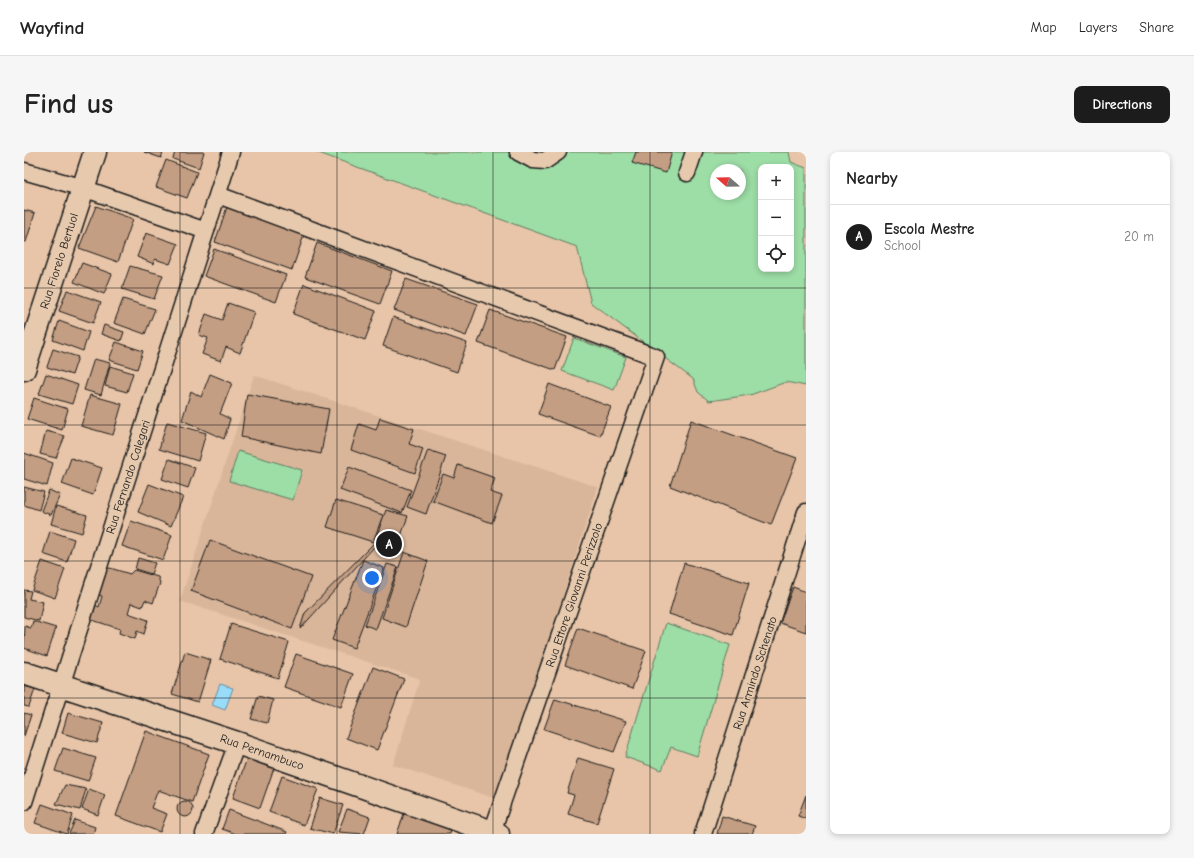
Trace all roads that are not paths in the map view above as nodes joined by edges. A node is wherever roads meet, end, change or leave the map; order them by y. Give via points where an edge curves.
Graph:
1 (95, 152) edge
2 (232, 152) edge
3 (518, 152) edge
4 (558, 152) edge
5 (694, 152) edge
6 (24, 171) edge
7 (687, 174) dead end
8 (83, 188) junction
9 (218, 195) junction
10 (206, 231) junction
11 (24, 370) edge
12 (806, 512) edge
13 (24, 673) edge
14 (62, 685) junction
15 (237, 743) junction
16 (24, 802) edge
17 (494, 833) edge
18 (204, 834) edge
19 (703, 834) edge

1 - 8 street, Rua Fiorelo Bertuol
2 - 9 street, Rua Fernando Calegari
3 - 4 street via 533,160 545,161
5 - 7 street
6 - 8 street
8 - 10 street
8 - 11 street, Rua Fiorelo Bertuol
9 - 10 street, Rua Fernando Calegari
9 - 17 street, Rua Ettore Giovanni Perizzolo via 656,357
10 - 14 street, Rua Fernando Calegari
12 - 19 street, Rua Armindo Schenato
13 - 14 street, Rua Pernambuco
14 - 15 street, Rua Pernambuco
14 - 16 street, Rua Fernando Calegari
15 - 17 street, Rua Pernambuco
15 - 18 street

